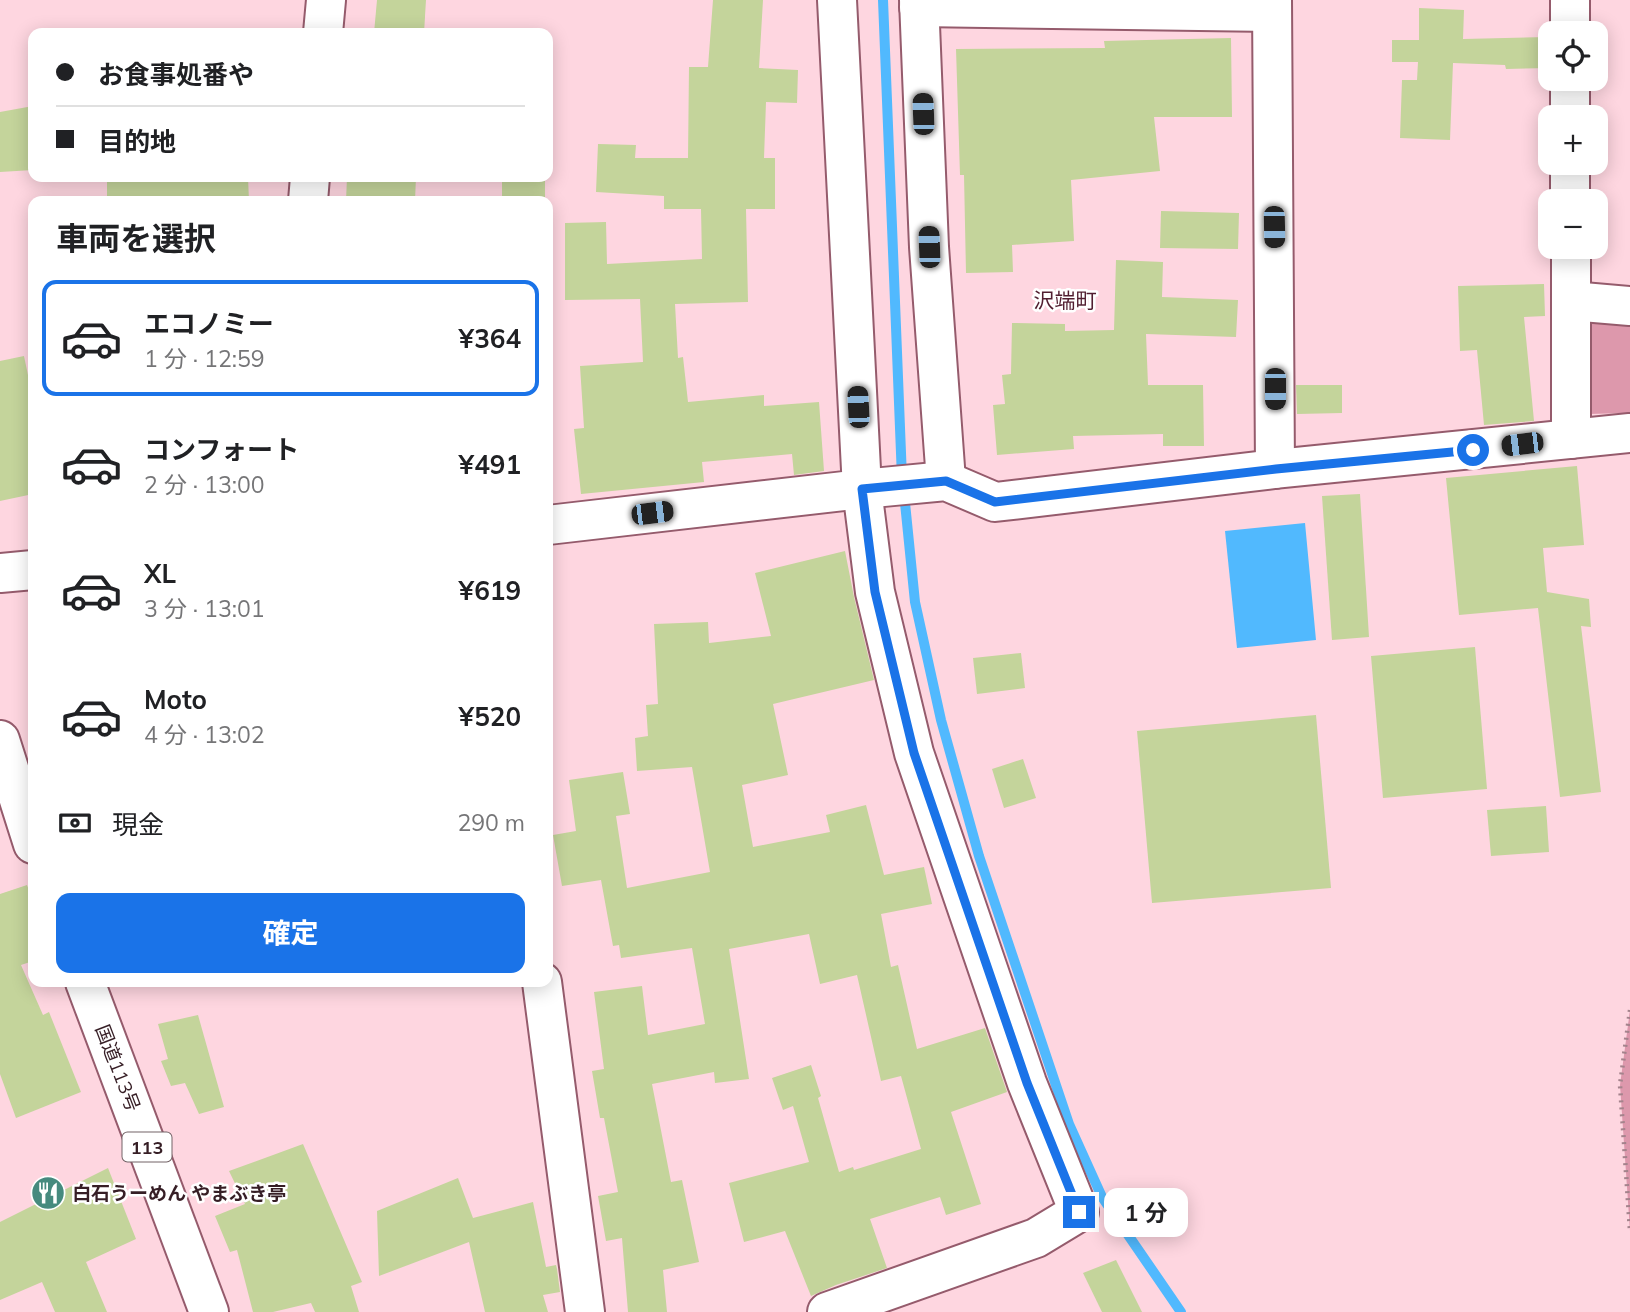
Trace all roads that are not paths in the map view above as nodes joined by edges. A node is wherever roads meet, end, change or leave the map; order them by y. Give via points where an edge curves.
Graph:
1 (326, 0) edge
2 (837, 0) edge
3 (1570, 0) edge
4 (919, 4) edge
5 (1272, 6) edge
6 (1570, 21) edge
7 (323, 28) edge
8 (1571, 259) edge
9 (1571, 301) junction
10 (1630, 306) edge
11 (1630, 433) edge
12 (1571, 439) junction
13 (1276, 469) junction
14 (934, 482) junction
15 (868, 488) junction
16 (553, 524) edge
17 (28, 570) edge
18 (0, 573) edge
19 (0, 740) edge
20 (28, 828) edge
21 (87, 987) edge
22 (543, 987) edge
23 (209, 1312) edge
24 (585, 1312) edge
25 (827, 1312) edge

1 - 7 main road
2 - 15 main road
3 - 6 main road
4 - 5 main road
4 - 14 main road
5 - 13 main road
8 - 9 main road
9 - 10 main road
9 - 12 main road
11 - 12 main road
12 - 13 main road
13 - 14 main road via 995,502
14 - 15 main road
15 - 16 main road
15 - 25 main road via 875,592 914,753 1027,1083 1079,1212 1036,1238
17 - 18 main road
19 - 20 main road
21 - 23 main road, 国道113号 / 113
22 - 24 main road

